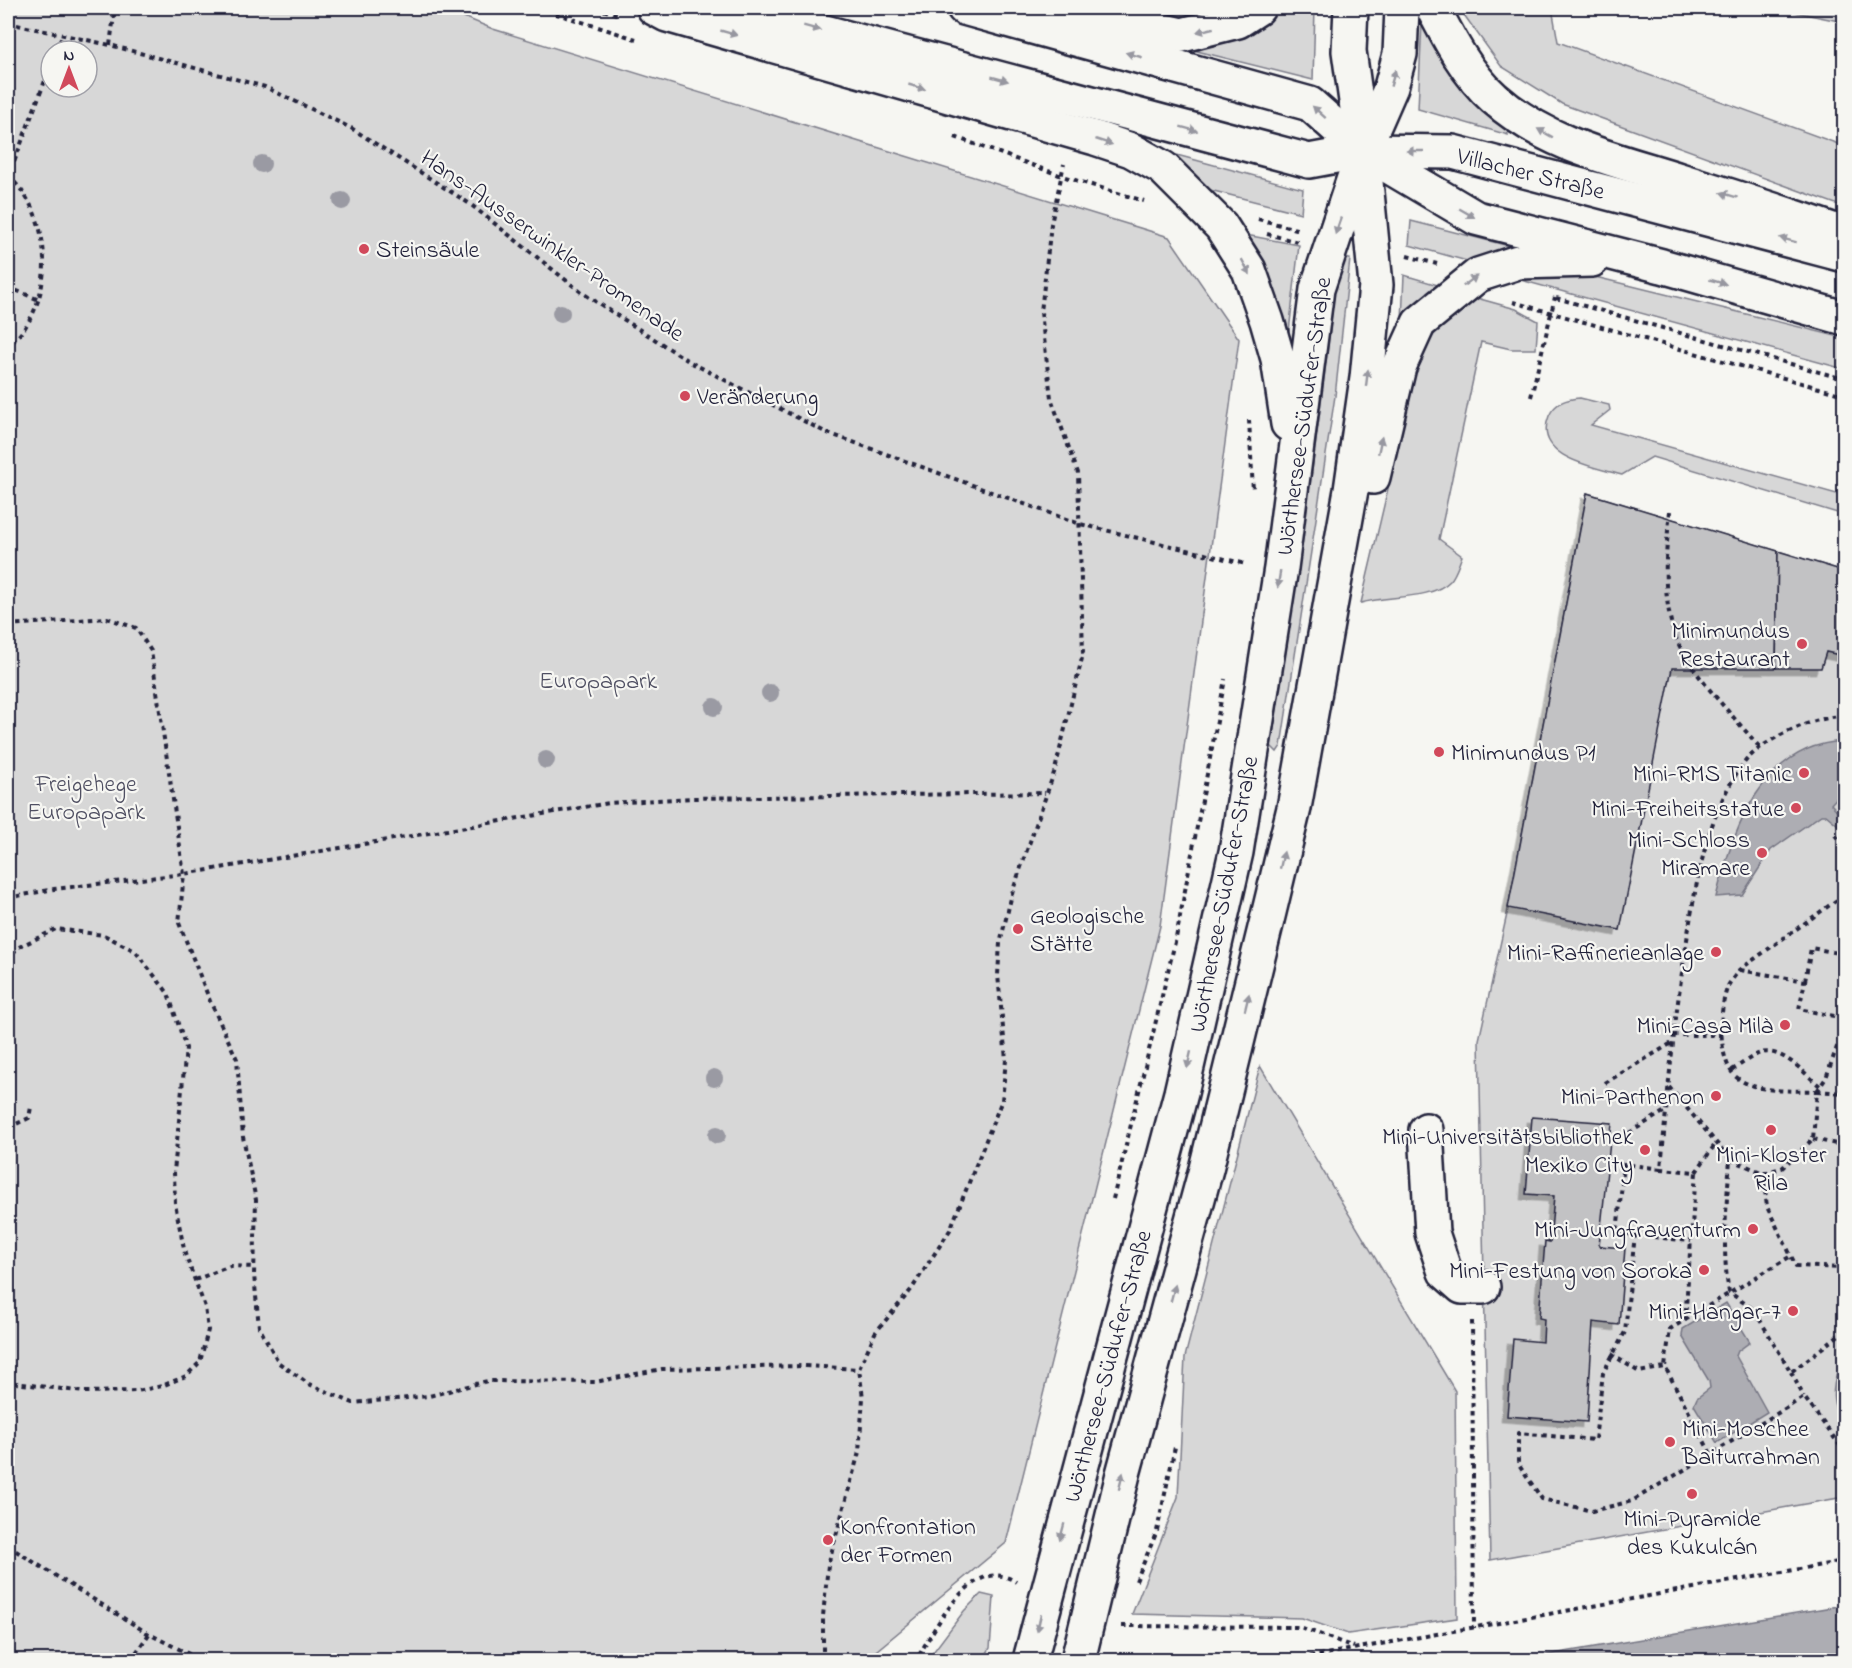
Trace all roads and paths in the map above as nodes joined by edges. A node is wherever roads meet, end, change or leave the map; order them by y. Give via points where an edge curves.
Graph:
1 (115, 8) edge
2 (654, 8) edge
3 (735, 8) edge
4 (964, 8) edge
5 (1064, 8) edge
6 (1258, 8) edge
7 (1351, 8) edge
8 (1402, 8) edge
9 (1433, 8) edge
10 (8, 23) edge
11 (63, 34) junction
12 (61, 39) edge
13 (110, 45) junction
14 (39, 96) edge
15 (1363, 151) junction
16 (1065, 163) dead end
17 (8, 177) edge
18 (1845, 234) edge
19 (1845, 255) edge
20 (1662, 266) junction
21 (8, 287) edge
22 (1545, 295) dead end
23 (1555, 297) junction
24 (39, 300) junction
25 (1508, 300) dead end
26 (1551, 312) junction
27 (1845, 318) edge
28 (8, 346) edge
29 (1845, 379) edge
30 (1845, 395) edge
31 (1531, 397) dead end
32 (1249, 414) dead end
33 (1294, 459) junction
34 (1252, 500) dead end
35 (1669, 517) dead end
36 (1080, 524) junction
37 (1248, 553) dead end
38 (1247, 564) junction
39 (1245, 575) dead end
40 (8, 625) edge
41 (1227, 669) dead end
42 (1845, 716) edge
43 (1761, 749) junction
44 (1045, 793) junction
45 (1294, 808) junction
46 (1835, 835) dead end
47 (1845, 846) edge
48 (184, 874) junction
49 (1845, 895) edge
50 (8, 898) edge
51 (1845, 954) edge
52 (8, 961) edge
53 (1739, 970) junction
54 (1805, 981) junction
55 (1845, 1018) edge
56 (1845, 1027) edge
57 (1673, 1035) junction
58 (1722, 1035) junction
59 (1672, 1043) junction
60 (1732, 1070) junction
61 (1605, 1083) dead end
62 (1668, 1086) junction
63 (1820, 1086) junction
64 (1817, 1091) junction
65 (1845, 1093) edge
66 (30, 1107) dead end
67 (1666, 1110) junction
68 (8, 1124) edge
69 (1426, 1130) dead end
70 (1629, 1133) dead end
71 (1813, 1139) junction
72 (1716, 1143) junction
73 (1845, 1148) edge
74 (1730, 1159) junction
75 (1661, 1169) junction
76 (1696, 1172) junction
77 (1763, 1173) junction
78 (1112, 1204) dead end
79 (1635, 1234) junction
80 (1691, 1242) junction
81 (1791, 1256) junction
82 (254, 1267) junction
83 (1845, 1268) edge
84 (195, 1280) junction
85 (1478, 1287) joint
86 (1729, 1292) junction
87 (1685, 1320) junction
88 (1845, 1331) edge
89 (1611, 1354) junction
90 (1665, 1367) junction
91 (859, 1369) junction
92 (1791, 1372) junction
93 (8, 1382) edge
94 (1804, 1397) junction
95 (1175, 1447) dead end
96 (1845, 1451) edge
97 (1711, 1454) junction
98 (8, 1546) edge
99 (1845, 1561) edge
100 (1135, 1583) dead end
101 (1034, 1586) junction
102 (1121, 1615) dead end
103 (1474, 1628) junction
104 (149, 1634) junction
105 (1354, 1648) junction
106 (131, 1660) edge
107 (201, 1660) edge
108 (823, 1660) edge
109 (912, 1660) edge
110 (1030, 1660) edge
111 (1078, 1660) edge
112 (1292, 1660) edge

1 - 13 path
2 -> 33 main road via 667,15 1095,138 1131,150 1163,168 1221,226 1249,270 1278,359
3 -> 15 main road via 1309,161
15 -> 4 main road via 1310,104
6 -> 5 main road via 1238,21 1182,35
7 - 15 main road via 1349,51
15 -> 8 main road via 1391,87 1400,54
18 -> 9 main road via 1603,158 1528,124 1493,97 1463,63
10 - 11 path, Hans-Ausserwinkler-Promenade
11 - 12 path
11 - 13 path, Hans-Ausserwinkler-Promenade
13 - 36 path, Hans-Ausserwinkler-Promenade via 265,87 351,128 470,204 581,292 690,362 825,432
14 - 17 path
19 -> 15 main road, Villacher Straße via 1453,152
15 -> 20 main road, Villacher Straße via 1476,218
15 -> 33 main road, Wörthersee-Südufer-Straße via 1317,289
45 -> 15 main road, Wörthersee-Südufer-Straße via 1367,378 1376,285
16 - 36 path via 1051,225 1041,312 1051,398 1078,473
17 - 24 path via 25,193 37,219 43,245
20 -> 27 main road, Villacher Straße
45 -> 20 main road via 1340,637 1390,399 1407,343 1419,323 1478,275 1518,262 1597,260
21 - 24 path
22 - 23 path
23 - 26 path
23 - 29 path
24 - 28 path
25 - 26 path
26 - 30 path
26 - 31 path
32 - 34 path
33 -> 101 main road, Wörthersee-Südufer-Straße via 1281,568 1236,852 1181,1093
35 - 43 path via 1670,511 1665,573 1672,628 1694,668
36 - 38 path, Hans-Ausserwinkler-Promenade
36 - 44 path via 1083,654 1055,770
37 - 38 path
38 - 39 path
40 - 48 path via 96,617 129,624 142,635 151,651
41 - 78 path via 1176,938
42 - 43 path via 1799,724
43 - 57 path via 1745,761 1724,798 1697,874
44 - 48 path via 609,802
44 - 91 path via 1000,943 998,975 1006,1060 1002,1100 950,1230 911,1290 875,1334
111 -> 45 main road, Wörthersee-Südufer-Straße via 1206,1169
46 - 47 path
48 - 50 path
48 - 82 path via 179,923 237,1059 243,1137 256,1200
49 - 53 path
51 - 54 path via 1811,948
52 - 84 path via 16,948 56,928 104,935 135,951 168,993 186,1048 174,1172 175,1204 185,1254
53 - 54 path
53 - 58 path via 1728,986
54 - 55 path via 1799,1009
56 - 63 path
57 - 58 path
57 - 59 path
58 - 60 path via 1723,1050
59 - 61 path
59 - 62 path
60 - 63 path via 1759,1053 1773,1052
60 - 64 path via 1735,1076 1762,1089
62 - 67 path
62 - 72 path
63 - 64 path
64 - 65 path
64 - 71 path
66 - 68 path via 29,1118
67 - 70 path
67 - 75 path
69 - 85 main road via 1432,1233 1445,1272 1462,1287
71 - 73 path
71 - 77 path via 1782,1168
72 - 74 path
72 - 76 path
74 - 77 path
74 - 86 path via 1726,1232
75 - 76 path
75 - 79 path via 1624,1164 1617,1233
76 - 80 path
77 - 81 path via 1767,1207
79 - 80 path
79 - 89 path via 1624,1332
80 - 87 path
81 - 83 path via 1796,1266
81 - 86 path
82 - 84 path via 231,1266
82 - 91 path via 259,1328 279,1363 309,1384 353,1403 429,1396 487,1381 596,1382 662,1369
84 - 93 path via 208,1330 200,1362 186,1376 137,1391 84,1392
85 - 103 path
86 - 87 path
86 - 92 path via 1754,1310
87 - 90 path via 1670,1329
88 - 92 path
89 - 90 path via 1639,1372
89 - 97 path via 1603,1373 1595,1440 1518,1433 1518,1464 1542,1500 1592,1511 1632,1501
90 - 97 path
91 - 108 path via 859,1452 828,1565
92 - 94 path
94 - 96 path
94 - 97 path
95 - 100 path via 1157,1531
98 - 104 path
99 - 103 path
101 - 109 path via 1006,1575 987,1576 949,1605 918,1657
101 -> 110 main road, Wörthersee-Südufer-Straße
102 - 105 path via 1117,1626 1300,1627
103 - 105 path
104 - 106 path
104 - 107 path
105 - 112 path

